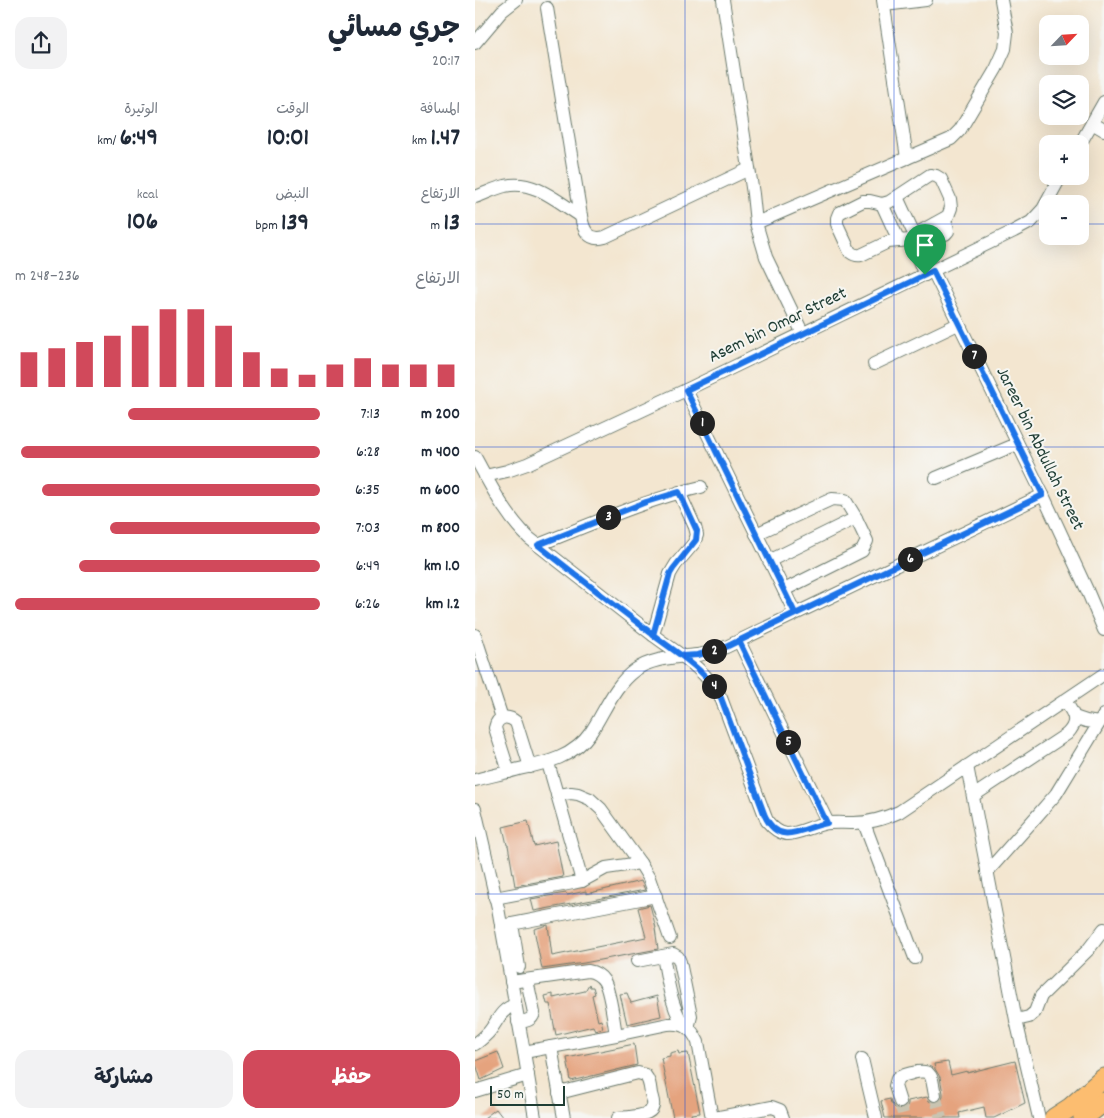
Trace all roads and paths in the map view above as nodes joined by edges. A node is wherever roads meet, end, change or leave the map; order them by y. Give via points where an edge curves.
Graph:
1 (516, 0) edge
2 (723, 0) edge
3 (926, 0) edge
4 (1001, 0) edge
5 (884, 2) edge
6 (547, 8) dead end
7 (475, 42) edge
8 (1104, 102) edge
9 (1092, 123) junction
10 (1104, 130) edge
11 (1085, 135) edge
12 (907, 158) junction
13 (749, 169) junction
14 (1056, 185) edge
15 (475, 197) edge
16 (897, 197) junction
17 (882, 204) junction
18 (581, 216) junction
19 (756, 223) junction
20 (908, 239) junction
21 (929, 273) junction
22 (958, 324) junction
23 (803, 334) junction
24 (874, 364) dead end
25 (686, 390) junction
26 (1017, 444) junction
27 (475, 457) edge
28 (485, 476) junction
29 (936, 478) dead end
30 (701, 487) dead end
31 (679, 492) junction
32 (1043, 495) junction
33 (856, 518) junction
34 (756, 534) junction
35 (538, 545) junction
36 (769, 561) junction
37 (784, 590) junction
38 (1087, 590) junction
39 (1104, 607) edge
40 (795, 613) junction
41 (1104, 630) edge
42 (475, 635) edge
43 (653, 635) junction
44 (739, 641) junction
45 (682, 656) junction
46 (1104, 674) edge
47 (1065, 701) junction
48 (502, 718) junction
49 (1102, 719) edge
50 (1073, 723) junction
51 (1091, 737) junction
52 (547, 763) junction
53 (967, 766) junction
54 (530, 767) junction
55 (509, 772) junction
56 (475, 780) edge
57 (557, 795) junction
58 (973, 796) junction
59 (475, 809) edge
60 (827, 823) junction
61 (864, 823) junction
62 (640, 863) junction
63 (987, 872) junction
64 (581, 881) junction
65 (656, 896) junction
66 (495, 898) junction
67 (506, 925) junction
68 (1104, 929) edge
69 (669, 938) dead end
70 (663, 956) junction
71 (915, 958) dead end
72 (637, 961) dead end
73 (519, 967) dead end
74 (527, 980) junction
75 (511, 982) junction
76 (672, 1000) junction
77 (515, 1005) junction
78 (1016, 1020) junction
79 (519, 1022) junction
80 (661, 1025) junction
81 (686, 1026) junction
82 (616, 1035) junction
83 (475, 1044) edge
84 (551, 1047) junction
85 (524, 1052) junction
86 (862, 1059) dead end
87 (528, 1075) junction
88 (1104, 1078) edge
89 (475, 1091) edge
90 (559, 1093) junction
91 (935, 1095) tunnel mouth
92 (900, 1102) tunnel mouth
93 (1104, 1102) edge
94 (1086, 1117) edge
95 (535, 1118) edge
96 (564, 1118) edge
97 (618, 1118) edge
98 (713, 1118) edge
99 (783, 1118) edge
100 (876, 1118) edge
101 (1039, 1118) edge
102 (1054, 1118) edge

1 - 7 street
2 - 13 street
3 - 5 street
4 - 12 street via 1007,33 1005,49 960,130 951,139
5 - 12 street
6 - 18 street
8 - 9 street
9 - 10 street
9 - 11 street
12 - 19 street
13 - 18 street via 600,238 585,231
13 - 19 street
14 - 21 street, Asem bin Omar Street via 1031,222
15 - 18 street via 507,185 525,185 546,193
16 - 17 street
16 - 20 street
16 - 20 street via 931,175 941,180 951,204 950,212 939,221
17 - 20 street
17 - 20 street via 859,202 839,213 837,224 850,252 861,255 888,242
19 - 23 street via 766,257
20 - 21 street, Jareer bin Abdullah Street
21 - 22 street, Jareer bin Abdullah Street
21 - 23 street, Asem bin Omar Street
22 - 24 street
22 - 26 street, Jareer bin Abdullah Street
23 - 25 street, Asem bin Omar Street
25 - 28 street, Asem bin Omar Street via 527,464
25 - 34 street
26 - 29 street
26 - 32 street, Jareer bin Abdullah Street
27 - 28 street
28 - 35 street via 513,522
30 - 31 street
31 - 35 street
31 - 43 street via 697,536 670,574
32 - 38 street, Jareer bin Abdullah Street
32 - 40 street
33 - 34 street via 845,500 832,499
33 - 36 street
33 - 37 street via 867,541 862,551
34 - 36 street
35 - 43 street
36 - 37 street
37 - 40 street
38 - 39 street, Jareer bin Abdullah Street
38 - 41 street, Jareer bin Abdullah Street
40 - 44 street
42 - 48 street
43 - 45 street
44 - 45 street via 712,652
44 - 60 street
45 - 52 street via 663,658 635,670 620,684 585,739 571,752
45 - 60 street via 711,681 721,698 767,821 779,832 789,834
46 - 47 street
47 - 50 street
47 - 53 street
48 - 54 street via 512,718 516,722
48 - 55 street via 495,728
49 - 50 street
49 - 51 street
50 - 51 street
50 - 58 street via 1067,734
51 - 63 street via 1056,794
52 - 54 street
52 - 57 street
53 - 58 street
53 - 61 street via 899,812
54 - 55 street
55 - 56 street
57 - 62 street via 578,794 596,803
57 - 64 street
58 - 63 street
59 - 66 street
60 - 61 street
61 - 71 street
62 - 64 street via 606,868
62 - 65 street
63 - 78 street
64 - 66 street
65 - 67 street
65 - 69 street
66 - 67 street
67 - 73 street
67 - 75 street
68 - 78 street via 1088,950 1041,996 1035,1012
70 - 72 street
70 - 76 street
70 - 81 street via 673,954 679,959 691,1016
74 - 75 street
74 - 79 street via 534,1013 531,1019
74 - 82 street via 588,971 597,974 606,983
75 - 77 street
76 - 80 street
76 - 81 street
77 - 79 street
77 - 83 street via 502,1013 489,1032
78 - 101 street
79 - 85 street
80 - 81 street via 676,1023
80 - 82 street
81 - 98 street via 698,1042
82 - 84 street
84 - 85 street
84 - 90 street
85 - 87 street
86 - 100 street
87 - 89 street
87 - 95 street
88 - 102 highway
90 - 96 street
90 - 97 street via 638,1073 645,1076 649,1082 652,1110
91 - 92 street via 930,1075 921,1071 897,1079 895,1086
93 - 94 highway
98 - 99 street via 772,1107 780,1110

